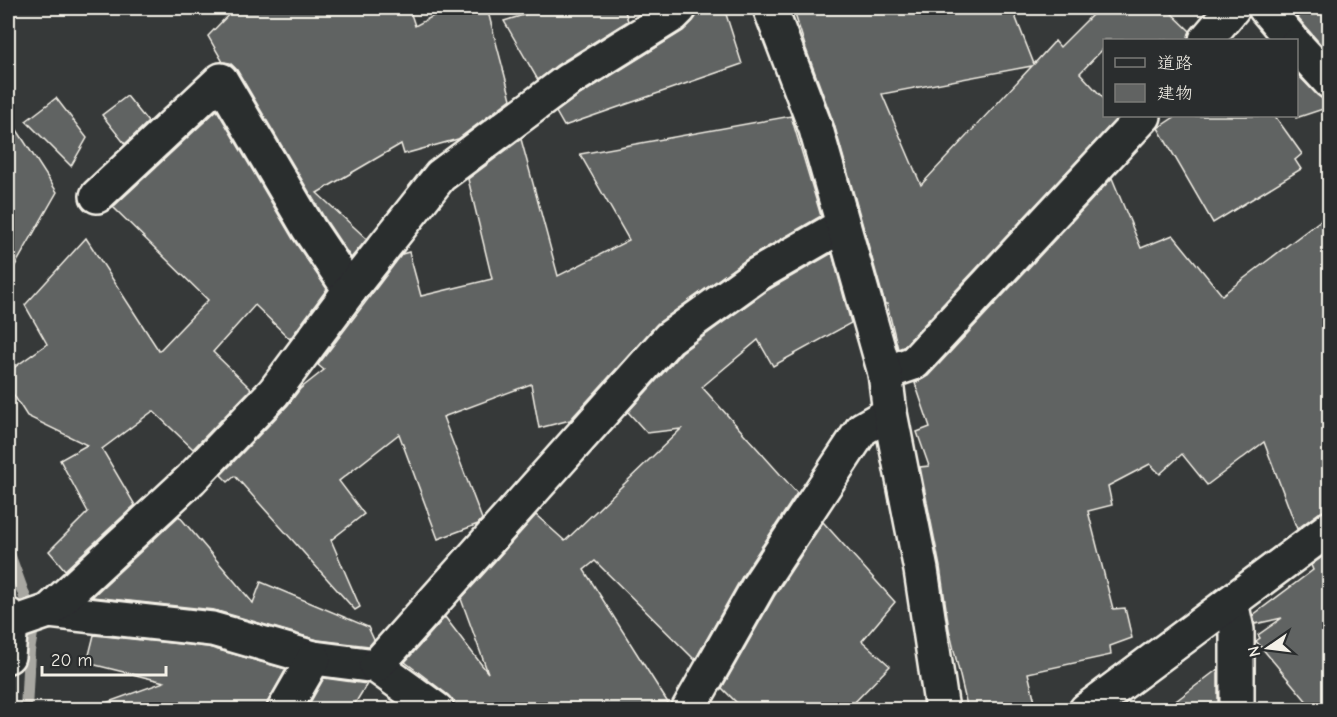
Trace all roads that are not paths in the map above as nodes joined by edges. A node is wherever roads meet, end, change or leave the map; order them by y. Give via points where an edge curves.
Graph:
1 (680, 8) edge
2 (770, 8) edge
3 (1233, 8) edge
4 (1265, 8) edge
5 (1207, 39) edge
6 (1291, 39) edge
7 (1298, 47) edge
8 (1329, 82) edge
9 (1143, 117) edge
10 (97, 196) dead end
11 (843, 225) junction
12 (351, 290) junction
13 (885, 373) junction
14 (890, 412) junction
15 (1329, 528) edge
16 (1231, 602) junction
17 (49, 611) junction
18 (9, 619) edge
19 (8, 656) edge
20 (314, 658) junction
21 (376, 666) junction
22 (284, 710) edge
23 (437, 710) edge
24 (688, 710) edge
25 (942, 710) edge
26 (1086, 710) edge
27 (1237, 710) edge

1 - 12 street via 567,81 440,176
2 - 11 street via 816,129
3 - 5 street
4 - 6 street
7 - 8 street
9 - 13 street via 914,363
10 - 12 street via 221,80 309,230
11 - 13 street
11 - 21 street via 758,274 669,338
12 - 17 street via 274,392 191,479
13 - 14 street
14 - 24 street via 862,429 759,585
14 - 25 street via 921,570
15 - 16 street
16 - 26 street
16 - 27 street via 1237,630
17 - 18 street
17 - 20 street via 212,629
18 - 19 street
20 - 21 street
20 - 22 street
21 - 23 street

